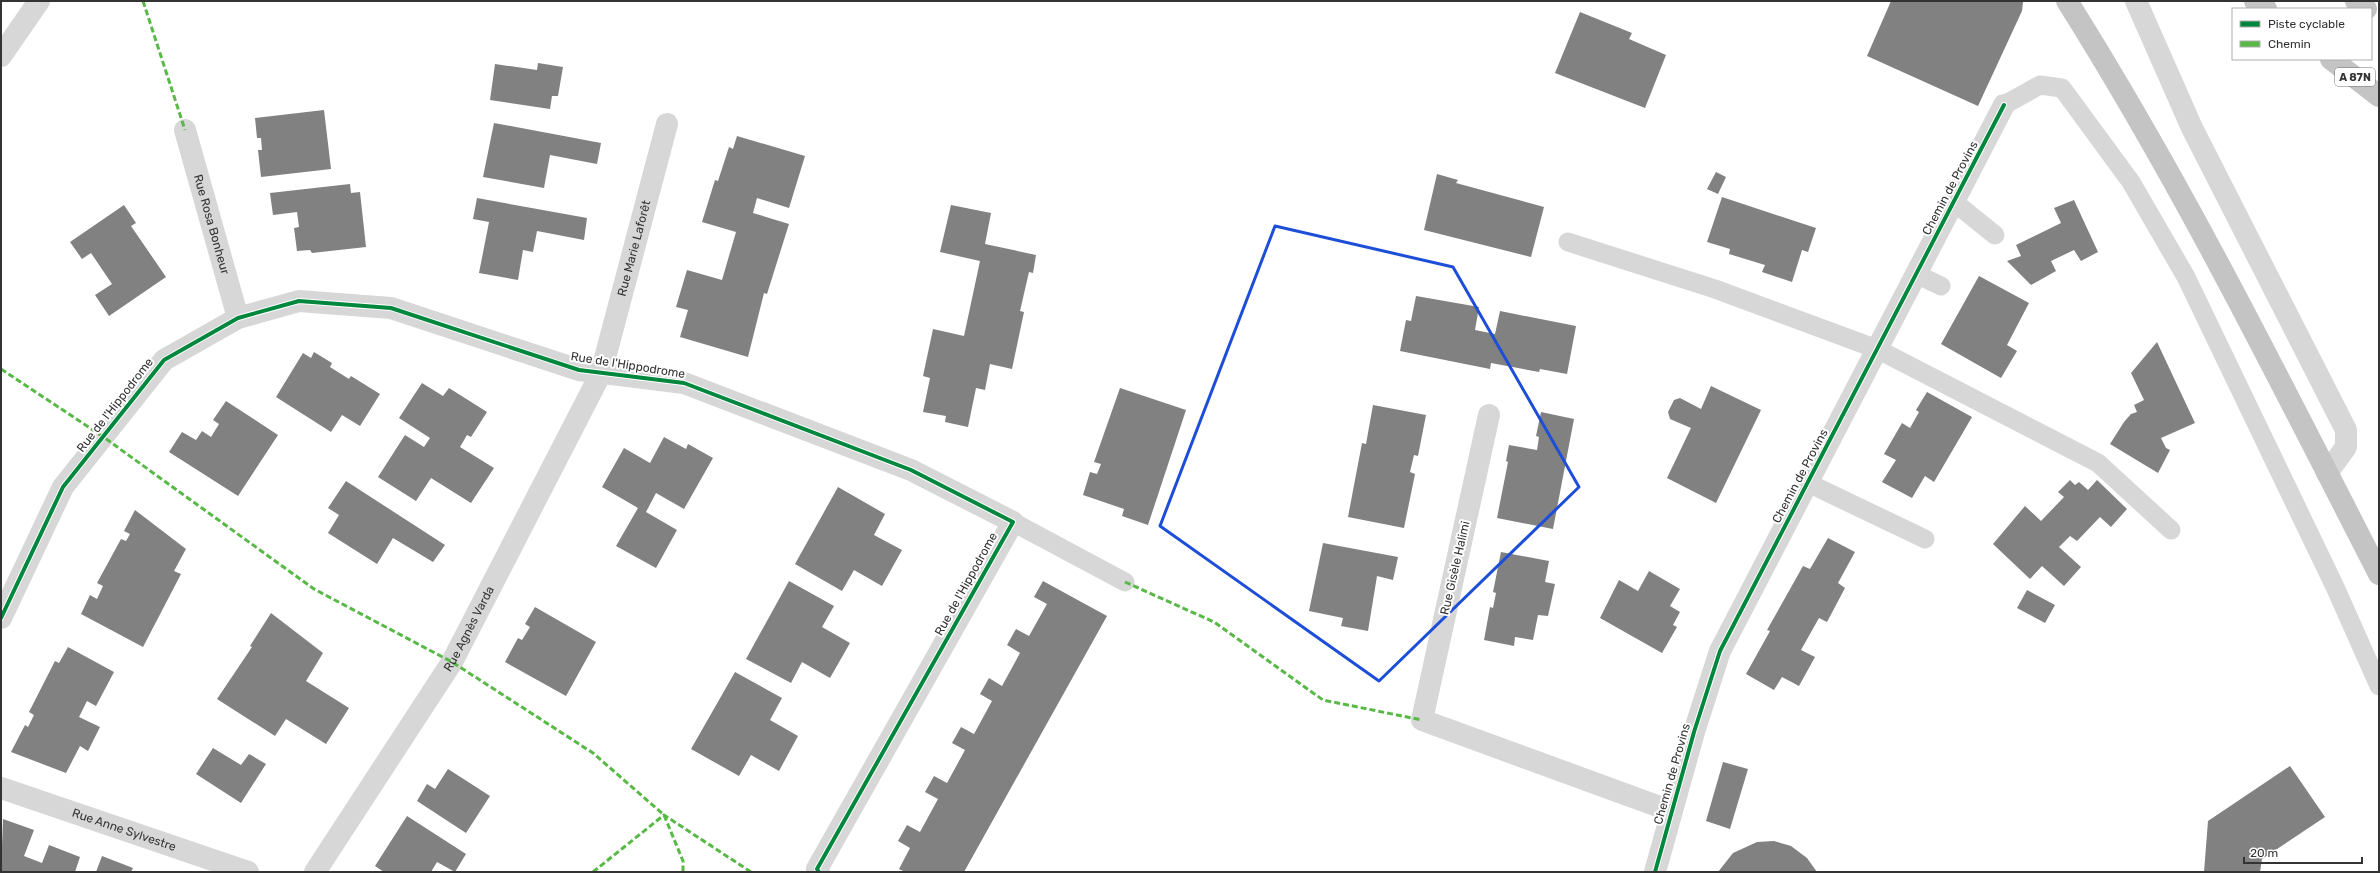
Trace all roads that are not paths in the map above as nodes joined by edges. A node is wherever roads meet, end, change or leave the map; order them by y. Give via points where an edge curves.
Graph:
1 (39, 1) edge
2 (2067, 1) edge
3 (2136, 1) edge
4 (2255, 1) edge
5 (2356, 1) edge
6 (2265, 8) edge
7 (2365, 8) edge
8 (1, 56) edge
9 (2332, 60) edge
10 (2379, 96) edge
11 (2004, 105) joint
12 (667, 124) dead end
13 (186, 130) dead end
14 (1954, 202) junction
15 (1995, 235) dead end
16 (1568, 242) dead end
17 (1916, 274) junction
18 (1941, 286) dead end
19 (238, 318) junction
20 (1877, 350) junction
21 (601, 373) junction
22 (1489, 415) dead end
23 (2327, 473) junction
24 (1808, 482) junction
25 (1012, 522) junction
26 (2171, 530) dead end
27 (1925, 539) dead end
28 (2379, 574) edge
29 (1125, 582) dead end
30 (1, 618) edge
31 (2379, 686) edge
32 (1, 788) edge
33 (1671, 811) junction
34 (248, 872) edge
35 (315, 872) edge
36 (819, 872) edge
37 (1654, 872) edge

1 - 8 street
2 - 23 highway via 2109,67 2172,178
3 - 23 street via 2192,128 2346,430 2346,447
4 - 6 highway
5 - 7 highway
9 - 10 highway, A 87N
11 - 14 street, Chemin de Provins
11 - 31 lane via 2040,84 2062,88 2131,182 2186,277 2332,580
12 - 21 street, Rue Marie Laforêt
13 - 19 street, Rue Rosa Bonheur
14 - 15 lane
14 - 17 street, Chemin de Provins
16 - 20 lane via 1715,289
17 - 18 lane
17 - 20 street, Chemin de Provins
19 - 21 street, Rue de l'Hippodrome via 299,301 391,308 579,370
19 - 30 street, Rue de l'Hippodrome via 164,360 102,436 63,487
20 - 24 street, Chemin de Provins
20 - 26 lane via 2098,463
21 - 25 street, Rue de l'Hippodrome via 684,383 911,470
21 - 35 street, Rue Agnès Varda via 452,662
22 - 33 street, Rue Gisèle Halimi via 1422,720
23 - 28 highway
24 - 27 lane
24 - 33 street, Chemin de Provins via 1720,651
25 - 29 lane
25 - 36 street, Rue de l'Hippodrome via 816,869
32 - 34 street, Rue Anne Sylvestre
33 - 37 street, Chemin de Provins

